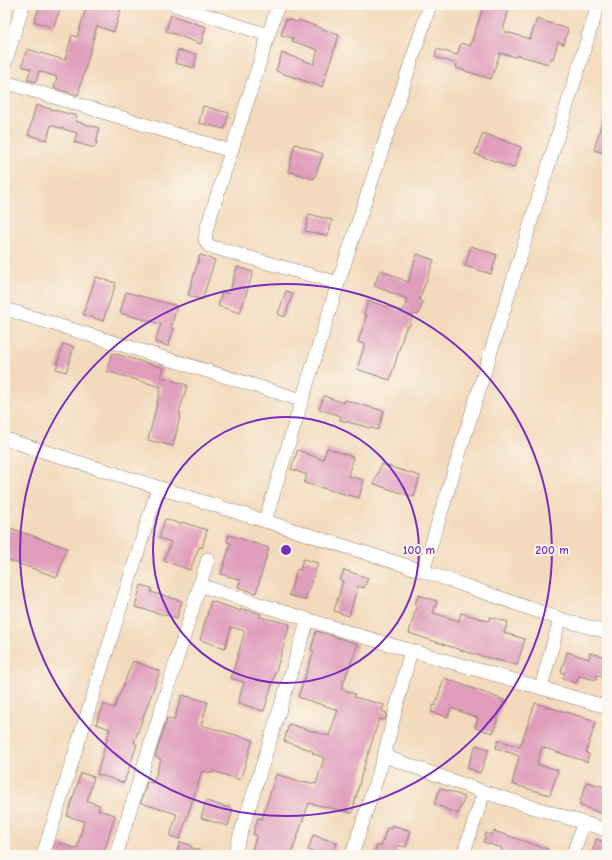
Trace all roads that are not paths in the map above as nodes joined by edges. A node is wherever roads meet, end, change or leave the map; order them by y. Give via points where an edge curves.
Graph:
1 (24, 5) edge
2 (175, 5) edge
3 (278, 5) edge
4 (430, 5) edge
5 (598, 5) edge
6 (268, 34) junction
7 (5, 64) edge
8 (5, 82) edge
9 (231, 151) junction
10 (338, 283) junction
11 (5, 309) edge
12 (302, 400) junction
13 (5, 439) edge
14 (158, 488) junction
15 (265, 521) junction
16 (208, 559) dead end
17 (423, 571) junction
18 (200, 585) junction
19 (560, 619) junction
20 (308, 620) junction
21 (607, 632) edge
22 (411, 650) junction
23 (541, 687) junction
24 (607, 706) edge
25 (384, 756) junction
26 (484, 792) junction
27 (583, 824) junction
28 (607, 830) edge
29 (43, 855) edge
30 (116, 855) edge
31 (234, 855) edge
32 (352, 855) edge
33 (463, 855) edge
34 (573, 855) edge

1 - 7 street
2 - 6 street
3 - 6 street
4 - 10 street
5 - 17 street
6 - 9 street
8 - 9 street
9 - 10 street via 205,232 205,240 209,246
10 - 12 street
11 - 12 street
12 - 15 street
13 - 14 street
14 - 15 street
14 - 29 street
15 - 17 street
16 - 18 street
17 - 19 street
18 - 20 street
18 - 30 street
19 - 21 street
19 - 23 street
20 - 22 street
20 - 31 street
22 - 23 street
22 - 25 street
23 - 24 street
25 - 26 street
25 - 32 street
26 - 27 street
26 - 33 street
27 - 28 street
27 - 34 street

